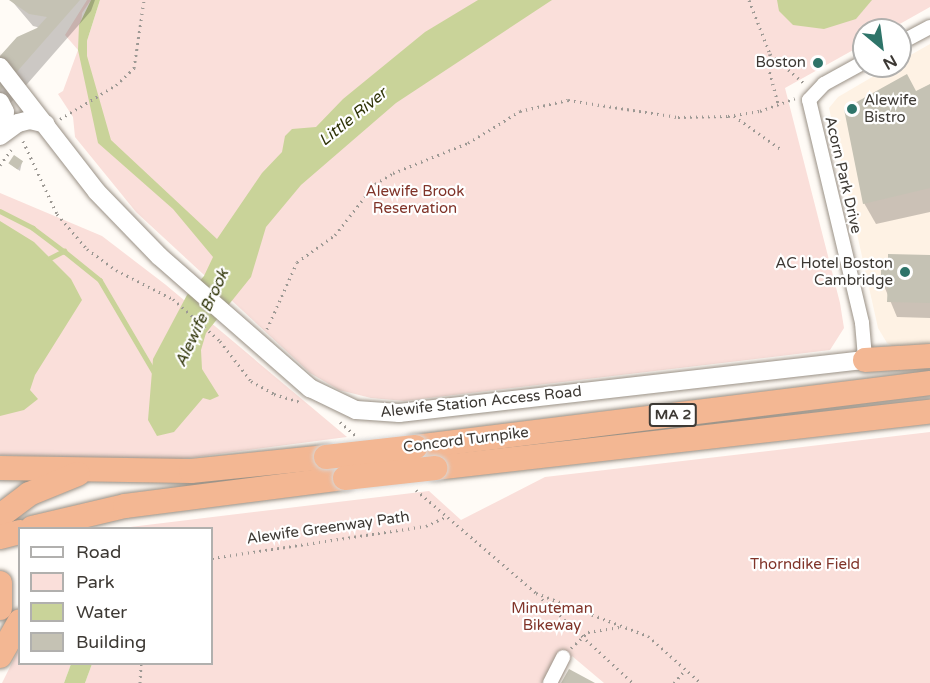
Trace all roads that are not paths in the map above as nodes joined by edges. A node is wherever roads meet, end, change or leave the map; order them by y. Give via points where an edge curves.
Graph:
1 (930, 27) edge
2 (912, 37) edge
3 (0, 66) edge
4 (852, 69) edge
5 (46, 118) junction
6 (1, 121) edge
7 (930, 356) edge
8 (865, 360) junction
9 (930, 383) edge
10 (930, 412) edge
11 (0, 468) edge
12 (88, 470) junction
13 (107, 510) junction
14 (0, 516) edge
15 (36, 527) edge
16 (88, 527) edge
17 (18, 532) edge
18 (0, 537) edge
19 (0, 583) edge
20 (0, 608) edge
21 (18, 624) edge
22 (0, 656) edge
23 (563, 657) dead end
24 (550, 683) edge

1 - 2 street
3 - 5 main road, Alewife Station Access Road
4 - 8 street, Acorn Park Drive via 813,91 810,110 862,323
5 - 6 main road via 18,123
5 - 8 main road, Alewife Station Access Road via 97,192 187,281 259,346 334,402 377,414
7 - 8 highway
9 - 12 highway, Concord Turnpike / MA 2, bridge via 326,457 190,471
10 - 13 highway, Concord Turnpike / MA 2, bridge via 345,478
11 - 12 highway, Concord Turnpike / MA 2
12 - 14 highway via 29,494
13 - 15 highway, Concord Turnpike / MA 2
13 - 16 highway
17 - 18 highway
19 - 20 highway
21 - 22 highway
23 - 24 street

